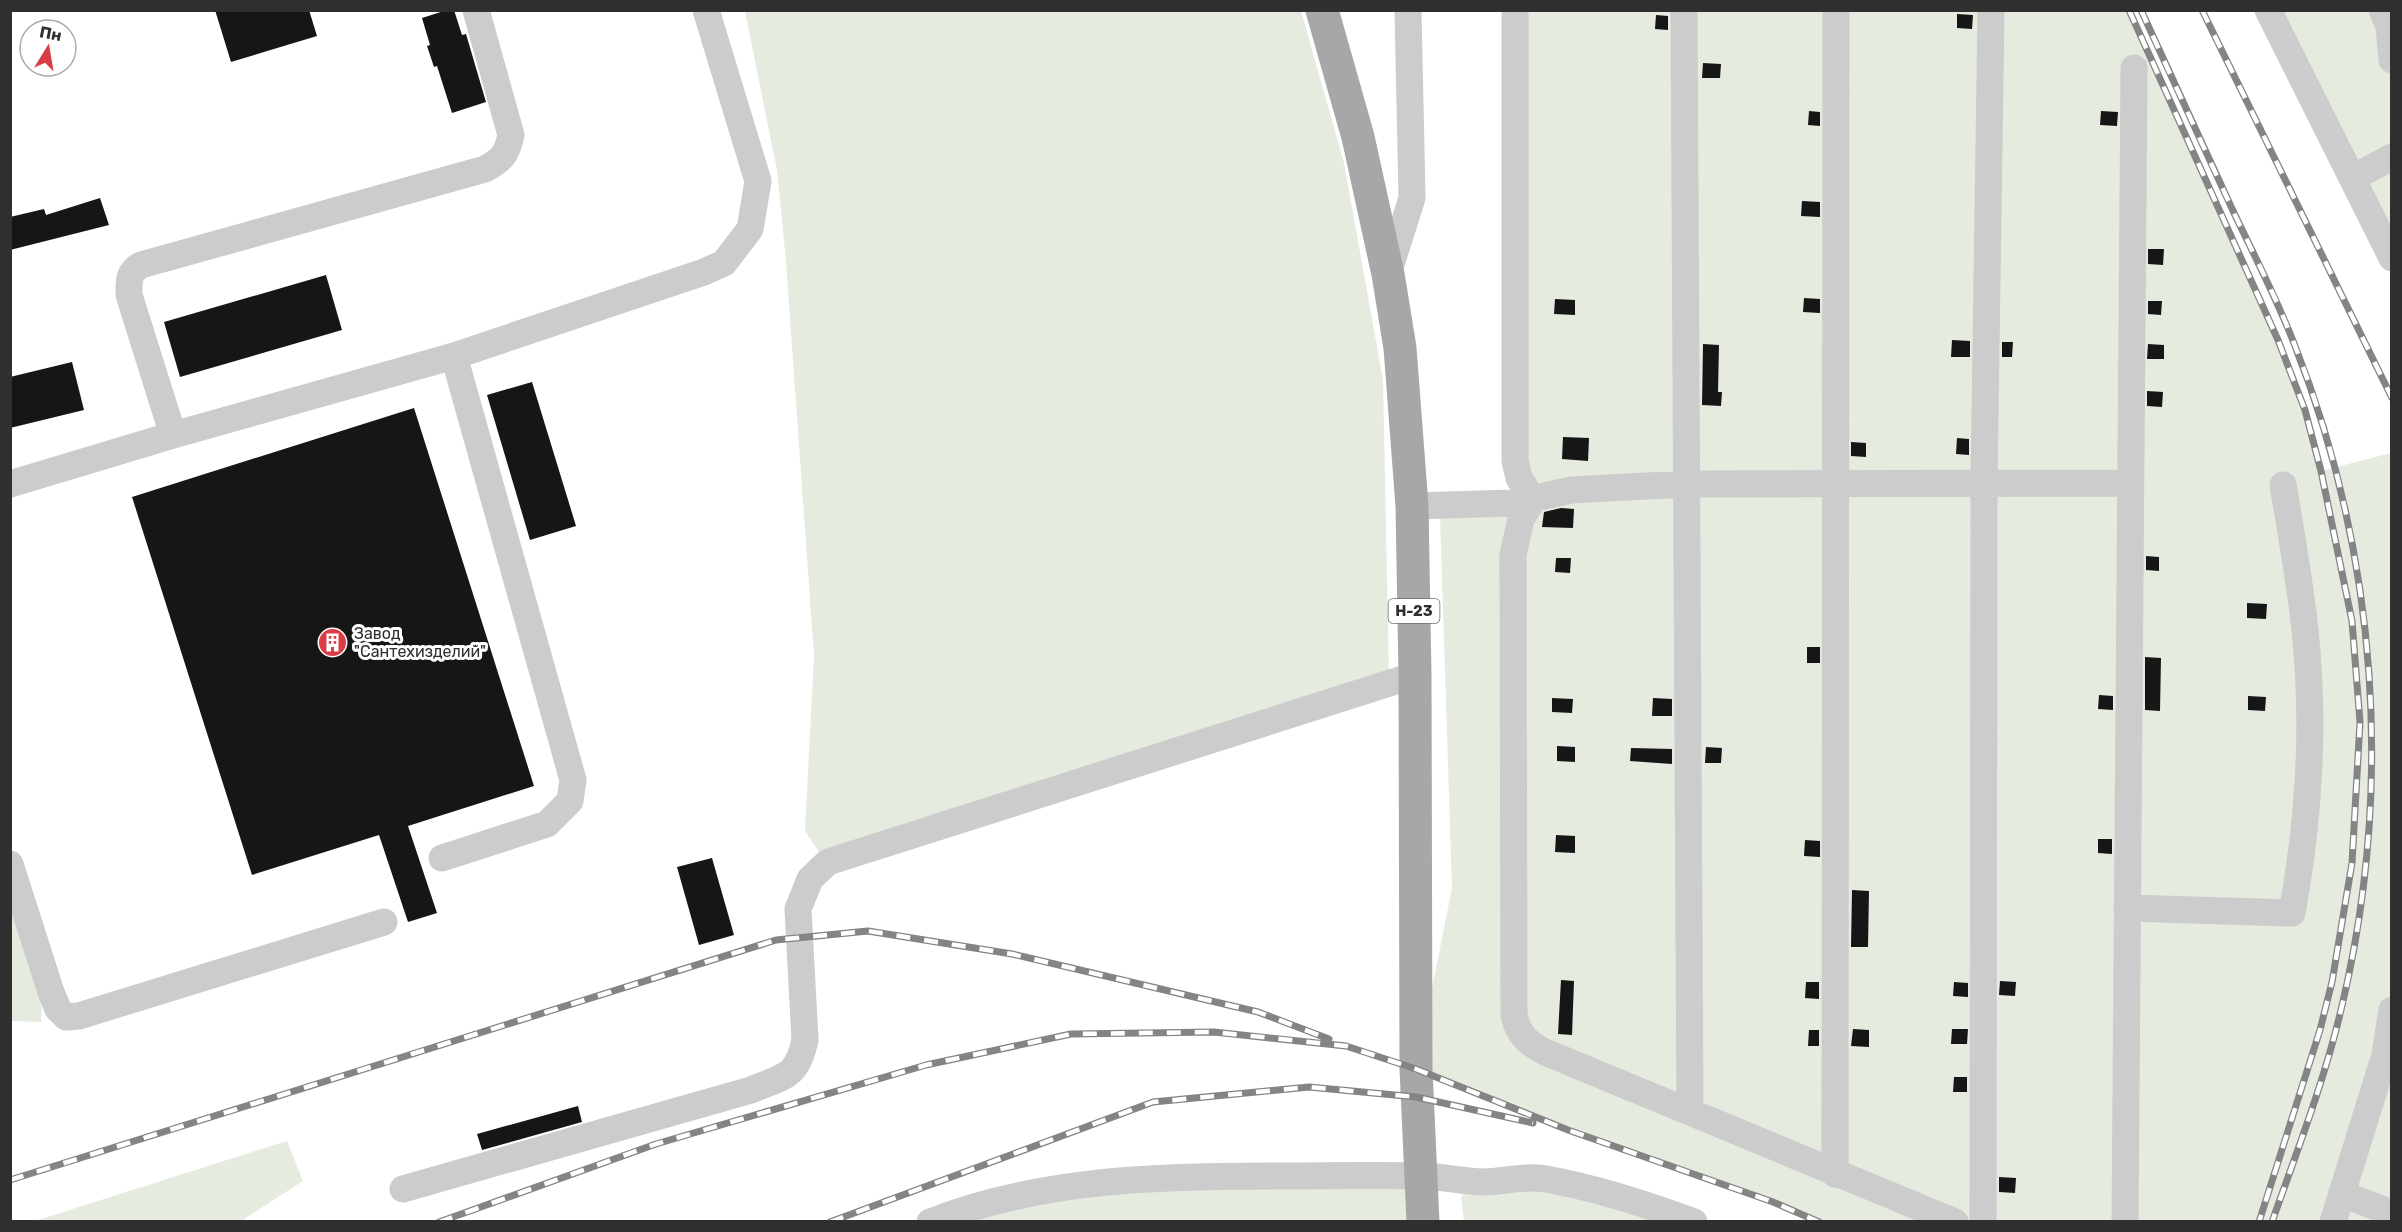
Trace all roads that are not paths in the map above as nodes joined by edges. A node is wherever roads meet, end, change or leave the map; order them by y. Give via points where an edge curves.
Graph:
1 (476, 10) edge
2 (706, 10) edge
3 (1322, 10) edge
4 (1408, 10) edge
5 (1515, 10) edge
6 (1684, 10) edge
7 (1836, 10) edge
8 (1991, 10) edge
9 (2268, 10) edge
10 (2382, 10) edge
11 (2391, 60) edge
12 (2134, 68) dead end
13 (2391, 157) edge
14 (2352, 178) junction
15 (2391, 258) edge
16 (1388, 274) junction
17 (454, 356) junction
18 (173, 435) junction
19 (1984, 483) junction
20 (2130, 483) junction
21 (10, 484) edge
22 (1685, 484) junction
23 (1836, 484) junction
24 (2283, 485) dead end
25 (1533, 500) junction
26 (1412, 506) junction
27 (1415, 675) junction
28 (442, 858) dead end
29 (10, 864) edge
30 (2127, 908) junction
31 (384, 922) dead end
32 (2391, 1010) edge
33 (2391, 1106) edge
34 (1690, 1112) junction
35 (2363, 1127) junction
36 (1835, 1174) junction
37 (1422, 1176) junction
38 (403, 1189) dead end
39 (2342, 1194) junction
40 (2391, 1213) edge
41 (1660, 1215) edge
42 (930, 1221) edge
43 (1423, 1221) edge
44 (1694, 1221) edge
45 (1955, 1221) edge
46 (1983, 1221) edge
47 (2125, 1221) edge
48 (2333, 1221) edge

1 - 18 street via 511,135 500,161 485,169 133,269 129,295
2 - 17 street via 758,182 750,229 737,248 724,263 704,272
3 - 16 main road, Н-23 via 1358,137
4 - 16 street via 1412,198
5 - 25 street via 1515,461 1519,478
6 - 22 street
7 - 23 street
8 - 19 street
9 - 14 street
10 - 11 street via 2389,26
12 - 20 street
13 - 14 street
14 - 15 street
16 - 26 main road, Н-23 via 1400,348
17 - 18 street
17 - 28 street via 573,780 570,801 547,824
18 - 21 street
19 - 20 street
19 - 23 street
19 - 46 street
20 - 30 street
22 - 23 street
22 - 25 street via 1571,490
22 - 34 street
23 - 36 street
24 - 30 street via 2305,631 2310,728 2304,841 2292,913
25 - 26 street
25 - 34 street via 1521,519 1513,555 1516,1024 1530,1045
26 - 27 main road, Н-23
27 - 37 main road, Н-23 via 1416,1069
27 - 38 street via 828,862 810,879 798,909 805,1040 794,1071 751,1090
29 - 31 street via 51,992 66,1017
30 - 47 street
32 - 35 street via 2385,1055
33 - 35 street
34 - 36 street
35 - 39 street
36 - 45 street
37 - 41 street via 1484,1182 1544,1179
37 - 42 street via 1126,1179 1027,1192
37 - 43 main road, Н-23
39 - 40 street
39 - 48 street
41 - 44 street

